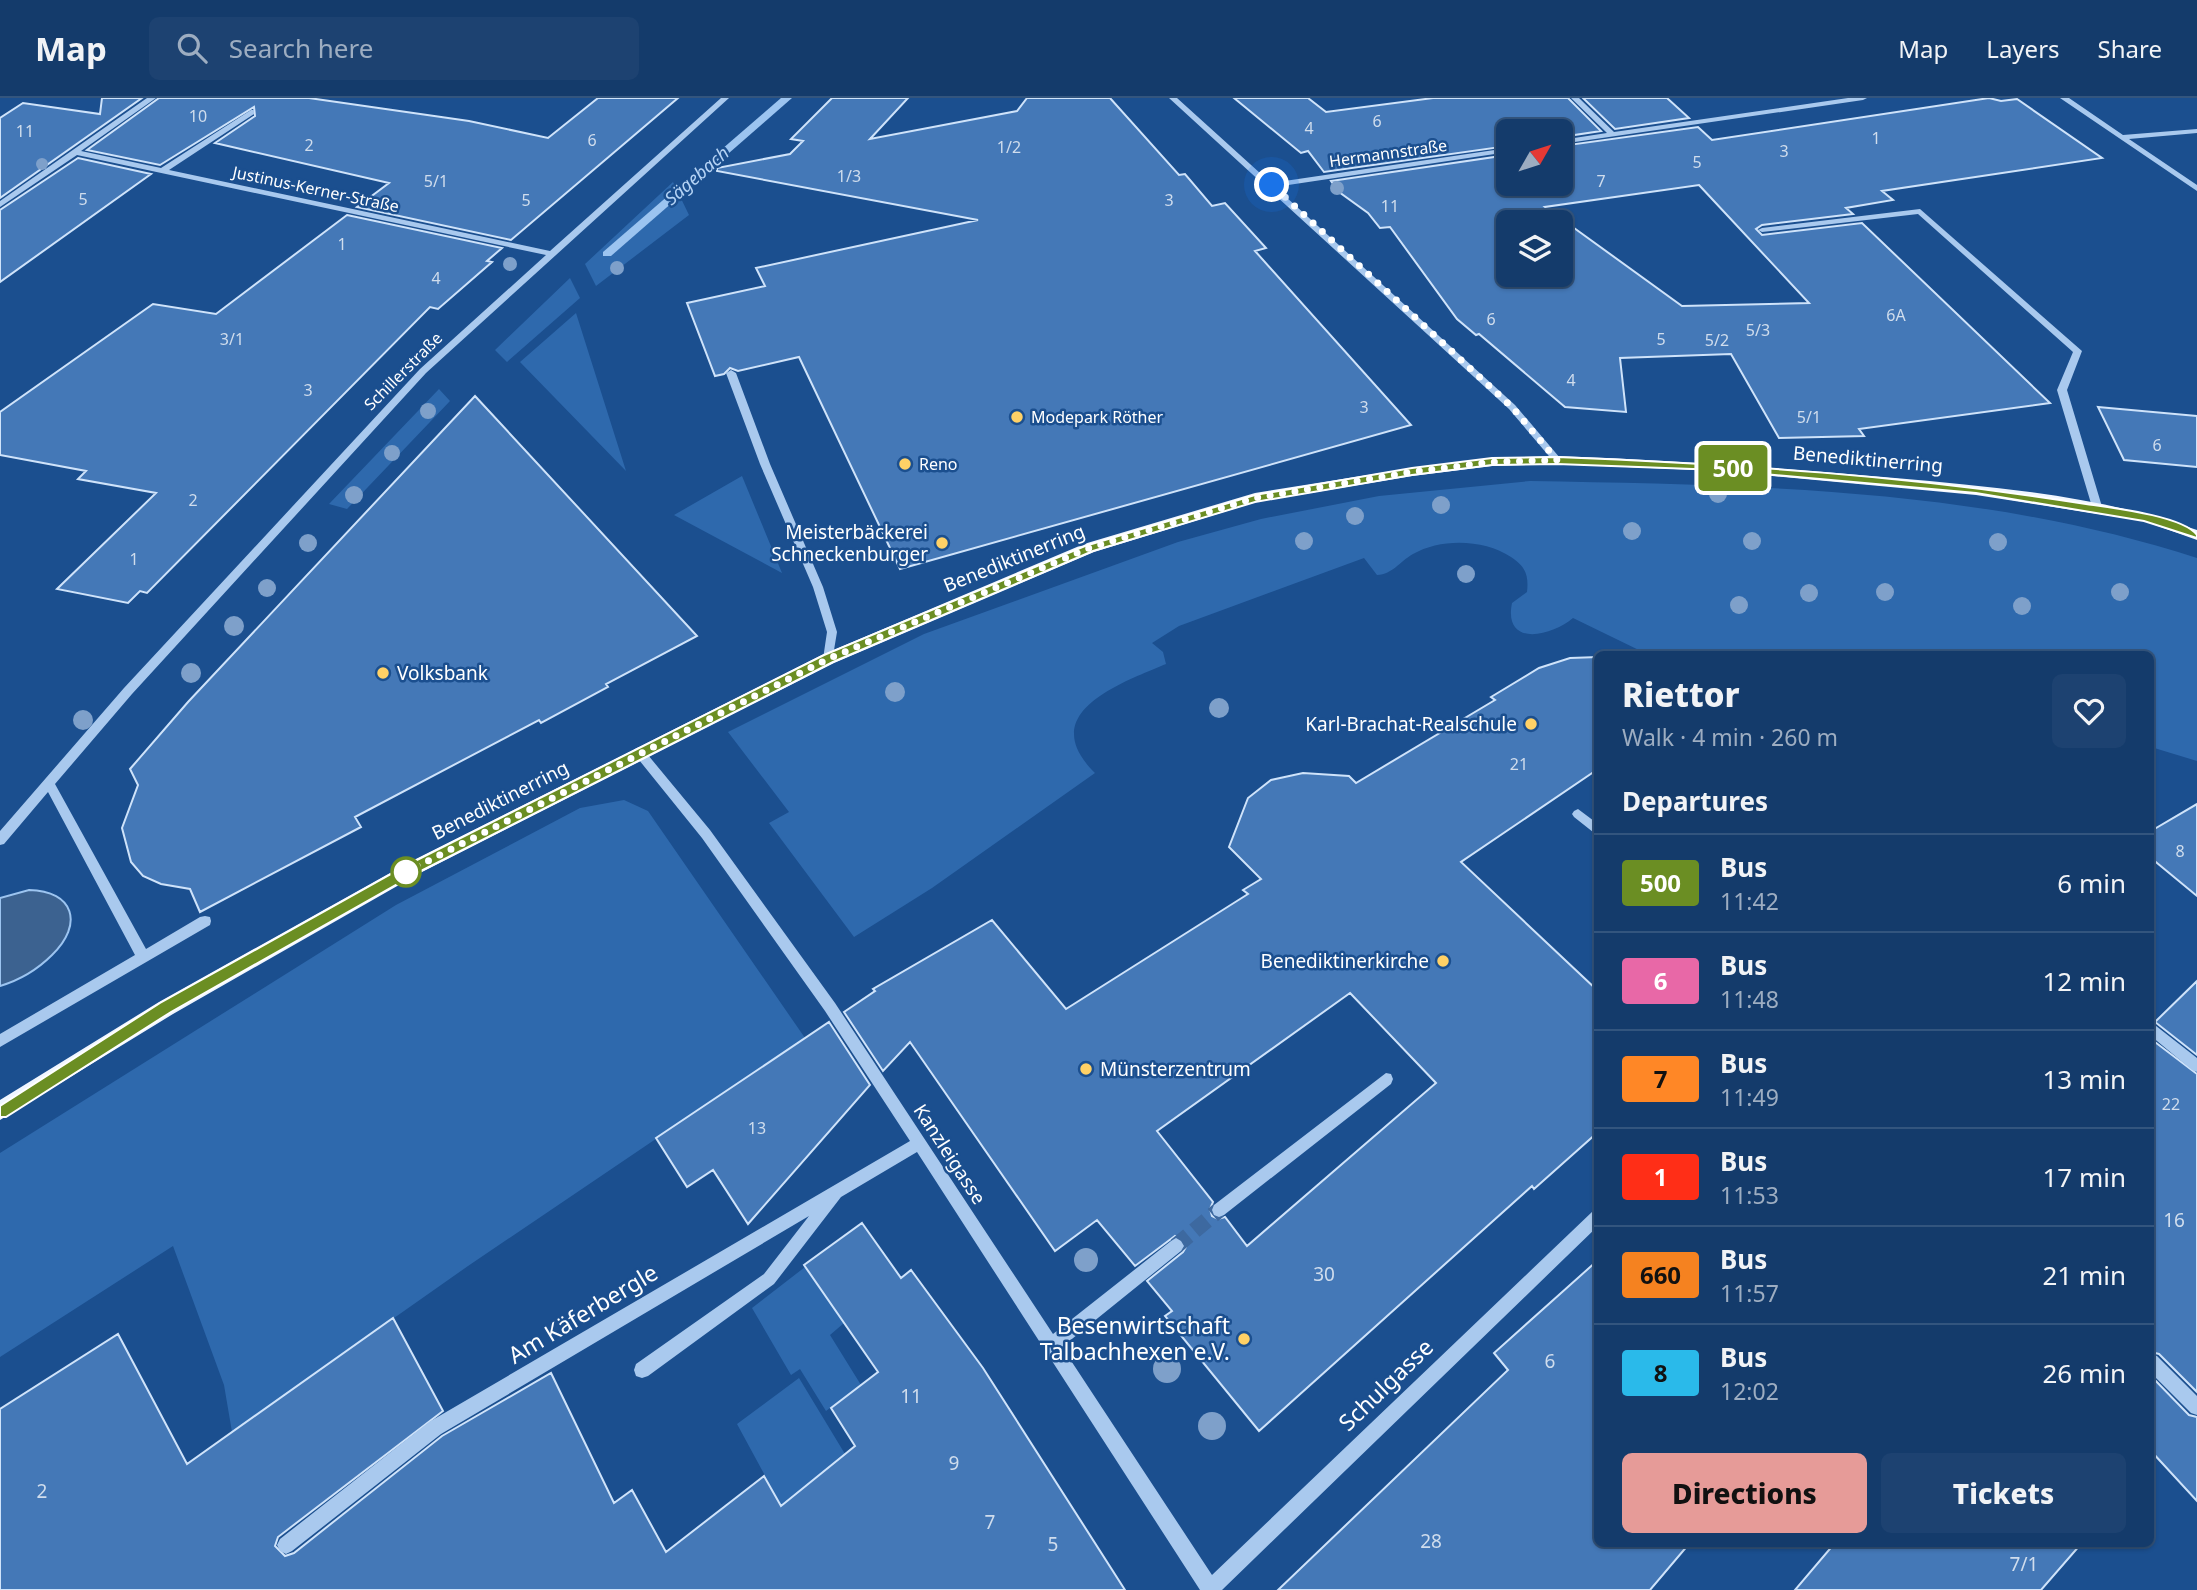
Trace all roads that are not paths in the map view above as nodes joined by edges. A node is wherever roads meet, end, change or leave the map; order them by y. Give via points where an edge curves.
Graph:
1 (152, 98) edge
2 (725, 98) edge
3 (1173, 98) edge
4 (1575, 98) edge
5 (1863, 98) edge
6 (2064, 98) edge
7 (251, 112) dead end
8 (2197, 131) edge
9 (1612, 134) junction
10 (2125, 137) junction
11 (1573, 140) edge
12 (75, 152) junction
13 (1496, 152) edge
14 (162, 171) junction
15 (1272, 185) junction
16 (2197, 189) edge
17 (0, 205) edge
18 (1762, 230) dead end
19 (551, 254) junction
20 (731, 373) dead end
21 (1557, 460) junction
22 (2098, 510) junction
23 (2197, 535) edge
24 (828, 659) junction
25 (128, 691) joint
26 (639, 752) junction
27 (49, 783) junction
28 (1578, 814) dead end
29 (1594, 828) edge
30 (0, 840) edge
31 (205, 922) dead end
32 (143, 957) junction
33 (2154, 1030) edge
34 (0, 1041) edge
35 (2197, 1066) edge
36 (1386, 1079) dead end
37 (0, 1111) edge
38 (918, 1144) junction
39 (839, 1189) junction
40 (1219, 1210) tunnel mouth
41 (1594, 1220) edge
42 (1176, 1246) tunnel mouth
43 (1051, 1346) junction
44 (2154, 1365) edge
45 (642, 1370) dead end
46 (2197, 1408) edge
47 (286, 1545) dead end
48 (1210, 1590) edge

1 - 12 street
2 - 19 street, Schillerstraße
3 - 15 street
4 - 9 street
5 - 9 street
6 - 10 street
7 - 14 street
8 - 10 street
9 - 11 street
10 - 16 street
12 - 14 street, Justinus-Kerner-Straße
12 - 17 street
13 - 15 street, Hermannstraße
14 - 19 street, Justinus-Kerner-Straße
15 - 21 street via 1512,407
18 - 22 street via 1920,211 2078,351 2062,390
19 - 25 street, Schillerstraße via 423,371
20 - 24 street via 818,587 832,632
21 - 22 main road, Benediktinerring via 1720,467 1976,490
21 - 24 main road, Benediktinerring via 1412,472 1255,498 1089,548
22 - 23 main road, Benediktinerring via 2146,517
24 - 26 main road, Benediktinerring
25 - 27 street
26 - 37 main road, Benediktinerring via 379,888 166,1008
26 - 38 street, Kanzleigasse via 790,948
27 - 30 street
27 - 32 street
28 - 29 street
31 - 32 street
32 - 34 street
33 - 35 street
36 - 40 street
38 - 39 street, Am Käferbergle
38 - 43 street, Kanzleigasse
39 - 45 street via 769,1279
39 - 47 street, Am Käferbergle via 435,1428
41 - 48 street, Schulgasse
42 - 43 street
43 - 48 street, Kanzleigasse
44 - 46 street

